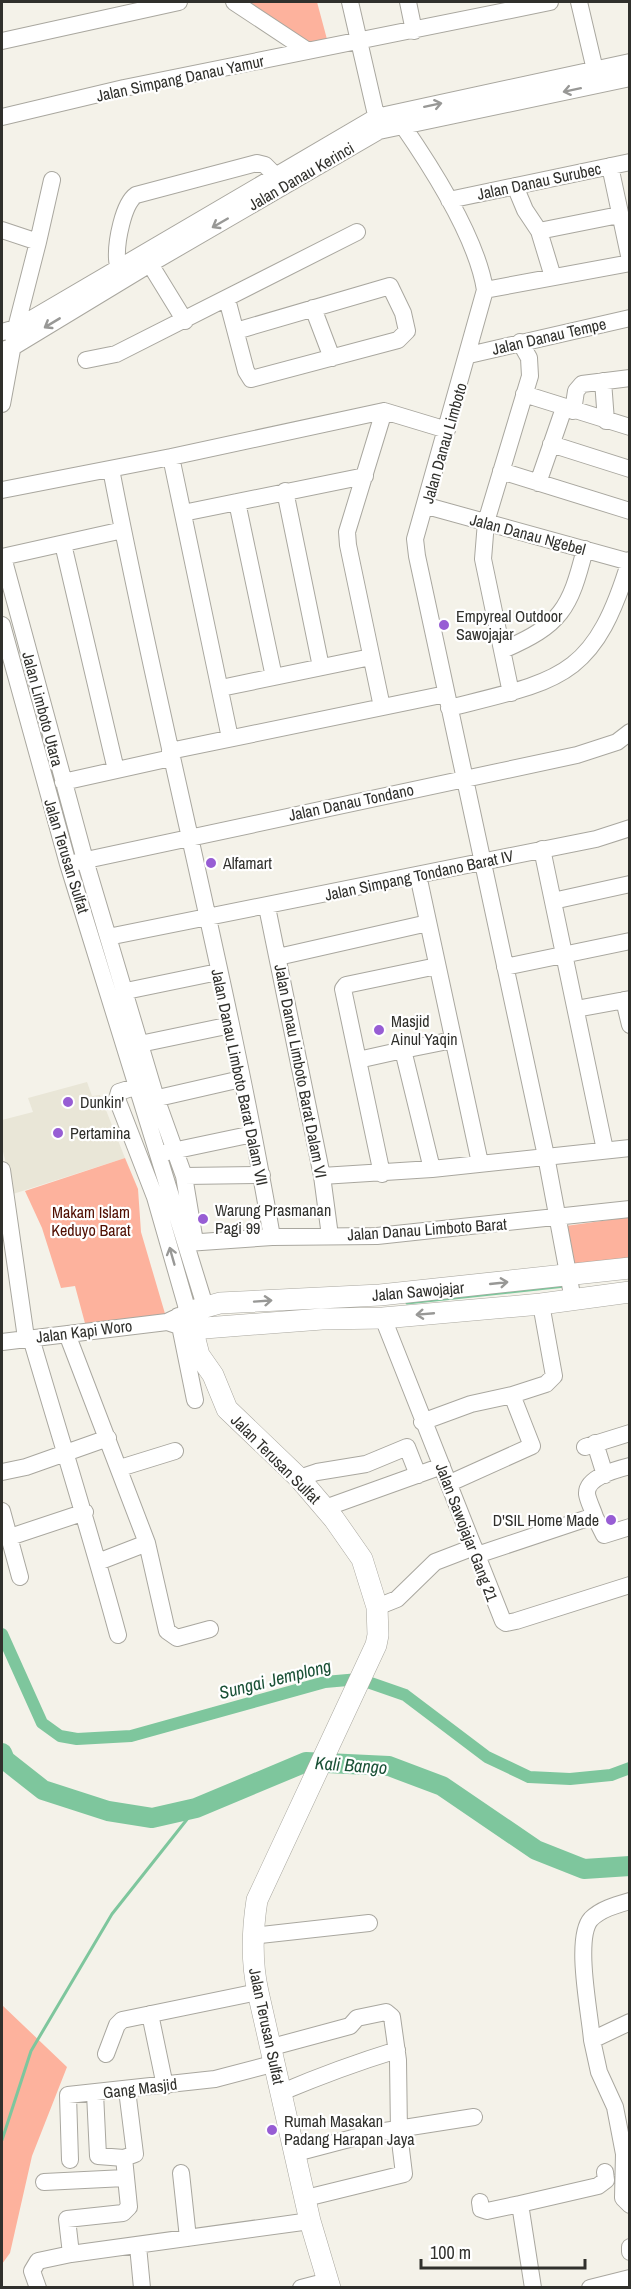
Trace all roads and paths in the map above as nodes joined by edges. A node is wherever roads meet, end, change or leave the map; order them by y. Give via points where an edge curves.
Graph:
1 (179, 2) edge
2 (234, 2) edge
3 (350, 2) edge
4 (408, 2) edge
5 (550, 2) edge
6 (579, 2) edge
7 (514, 4) edge
8 (414, 31) junction
9 (2, 41) edge
10 (358, 42) junction
11 (308, 51) junction
12 (630, 62) edge
13 (595, 70) junction
14 (630, 78) edge
15 (2, 117) edge
16 (378, 124) junction
17 (403, 126) junction
18 (630, 162) edge
19 (610, 166) junction
20 (275, 175) junction
21 (52, 180) dead end
22 (515, 186) junction
23 (449, 200) junction
24 (619, 215) junction
25 (2, 230) edge
26 (357, 231) dead end
27 (539, 231) junction
28 (38, 242) junction
29 (630, 261) edge
30 (150, 264) junction
31 (122, 274) junction
32 (553, 277) junction
33 (485, 290) junction
34 (227, 298) junction
35 (313, 308) junction
36 (630, 318) edge
37 (185, 321) junction
38 (9, 330) edge
39 (236, 331) junction
40 (520, 342) junction
41 (7, 348) edge
42 (469, 355) junction
43 (332, 358) junction
44 (86, 360) dead end
45 (630, 378) edge
46 (603, 381) junction
47 (524, 394) junction
48 (2, 404) edge
49 (568, 410) junction
50 (384, 411) junction
51 (606, 421) junction
52 (630, 427) edge
53 (447, 430) junction
54 (551, 444) junction
55 (171, 457) junction
56 (111, 469) junction
57 (630, 469) edge
58 (501, 471) junction
59 (365, 476) junction
60 (538, 483) junction
61 (2, 490) edge
62 (285, 491) junction
63 (237, 502) junction
64 (427, 506) junction
65 (630, 512) edge
66 (183, 513) junction
67 (486, 522) junction
68 (123, 530) junction
69 (63, 544) junction
70 (585, 549) junction
71 (2, 557) edge
72 (629, 561) edge
73 (2, 625) edge
74 (502, 650) junction
75 (371, 657) junction
76 (321, 667) junction
77 (274, 677) junction
78 (221, 688) junction
79 (39, 691) junction
80 (511, 693) junction
81 (21, 696) junction
82 (447, 701) junction
83 (382, 707) junction
84 (630, 732) edge
85 (230, 738) junction
86 (170, 754) junction
87 (116, 770) junction
88 (464, 777) junction
89 (63, 782) junction
90 (630, 828) edge
91 (190, 836) junction
92 (542, 849) junction
93 (85, 860) junction
94 (483, 860) junction
95 (68, 864) junction
96 (418, 874) junction
97 (630, 884) edge
98 (553, 901) junction
99 (267, 907) junction
100 (207, 917) junction
101 (428, 923) junction
102 (104, 940) junction
103 (630, 941) edge
104 (565, 955) junction
105 (278, 957) junction
106 (437, 966) junction
107 (505, 967) junction
108 (218, 972) junction
109 (126, 991) junction
110 (627, 1000) edge
111 (576, 1009) junction
112 (231, 1025) junction
113 (630, 1025) edge
114 (453, 1040) junction
115 (140, 1044) junction
116 (403, 1050) junction
117 (358, 1059) junction
118 (140, 1067) junction
119 (241, 1079) junction
120 (146, 1095) junction
121 (253, 1134) junction
122 (630, 1148) edge
123 (605, 1150) junction
124 (166, 1152) junction
125 (546, 1156) junction
126 (480, 1163) junction
127 (432, 1169) junction
128 (2, 1170) edge
129 (382, 1174) junction
130 (262, 1175) junction
131 (184, 1176) junction
132 (322, 1176) junction
133 (163, 1195) junction
134 (630, 1209) edge
135 (4, 1216) edge
136 (558, 1218) junction
137 (330, 1236) junction
138 (272, 1237) junction
139 (191, 1243) junction
140 (630, 1268) edge
141 (571, 1287) junction
142 (630, 1292) edge
143 (541, 1304) junction
144 (383, 1318) junction
145 (189, 1320) junction
146 (67, 1334) junction
147 (28, 1338) junction
148 (2, 1341) edge
149 (512, 1395) junction
150 (195, 1400) dead end
151 (422, 1422) junction
152 (630, 1433) edge
153 (108, 1438) junction
154 (175, 1451) dead end
155 (66, 1454) junction
156 (442, 1466) junction
157 (630, 1466) edge
158 (120, 1468) junction
159 (2, 1472) edge
160 (418, 1475) junction
161 (605, 1475) junction
162 (299, 1478) junction
163 (450, 1483) junction
164 (325, 1508) junction
165 (2, 1511) edge
166 (85, 1512) junction
167 (595, 1517) junction
168 (630, 1527) edge
169 (10, 1537) junction
170 (147, 1542) junction
171 (475, 1551) junction
172 (98, 1562) junction
173 (20, 1577) dead end
174 (630, 1585) edge
175 (377, 1606) junction
176 (210, 1629) dead end
177 (117, 1635) dead end
178 (630, 1901) edge
179 (369, 1923) dead end
180 (252, 1936) junction
181 (258, 1992) junction
182 (150, 2014) junction
183 (630, 2022) edge
184 (592, 2040) junction
185 (397, 2049) junction
186 (106, 2054) dead end
187 (274, 2055) junction
188 (165, 2086) junction
189 (127, 2090) junction
190 (282, 2092) junction
191 (95, 2093) junction
192 (474, 2117) dead end
193 (399, 2129) junction
194 (296, 2153) junction
195 (124, 2158) junction
196 (70, 2160) dead end
197 (605, 2172) dead end
198 (181, 2173) dead end
199 (125, 2178) junction
200 (44, 2182) dead end
201 (306, 2198) junction
202 (480, 2202) dead end
203 (520, 2204) junction
204 (630, 2205) edge
205 (310, 2220) junction
206 (188, 2238) junction
207 (138, 2246) junction
208 (71, 2254) junction
209 (630, 2278) edge
210 (329, 2284) edge
211 (38, 2288) edge
212 (142, 2288) edge
213 (301, 2288) edge
214 (533, 2288) edge
215 (590, 2288) edge

1 - 9 street
2 - 11 street
3 - 10 street
4 - 8 street
5 - 7 street, Jalan Simpang Danau Yamur
6 - 13 street
7 - 8 street, Jalan Simpang Danau Yamur
8 - 10 street, Jalan Simpang Danau Yamur
10 - 11 street, Jalan Simpang Danau Yamur
10 - 16 street
11 - 15 street, Jalan Simpang Danau Yamur
12 - 13 street, Jalan Danau Kerinci
16 -> 13 street, Jalan Danau Kerinci
14 -> 17 street, Jalan Danau Kerinci
16 - 17 street, Jalan Danau Kerinci
16 - 20 street, Jalan Danau Kerinci
16 -> 30 street, Jalan Danau Kerinci
17 - 23 street, Jalan Danau Limboto
18 - 19 street, Jalan Danau Surubec
19 - 22 street, Jalan Danau Surubec
19 - 24 street
20 - 31 street, Jalan Danau Kerinci
20 - 31 street via 257,163 136,195 123,213 117,259
21 - 28 street
22 - 23 street, Jalan Danau Surubec
22 - 27 street
23 - 33 street, Jalan Danau Limboto via 482,270
24 - 27 street
24 - 29 street
25 - 28 street
26 - 34 street
27 - 32 street
28 - 38 street
29 - 32 street
30 - 31 street, Jalan Danau Kerinci
30 - 37 street
31 - 38 street, Jalan Danau Kerinci
31 -> 41 street, Jalan Danau Kerinci
32 - 33 street
33 - 42 street, Jalan Danau Limboto
34 - 37 street
34 - 39 street
35 - 39 street
35 - 43 street
35 - 43 street via 390,286 400,305 405,335
36 - 40 street, Jalan Danau Tempe
37 - 44 street via 116,354
38 - 41 street
39 - 43 street via 251,379
40 - 42 street, Jalan Danau Tempe
40 - 47 street via 530,367
41 - 48 street
42 - 53 street, Jalan Danau Limboto
45 - 46 street
46 - 49 street via 578,387
46 - 51 street
47 - 49 street
47 - 58 street
49 - 51 street
49 - 54 street
50 - 53 street
50 - 55 street
50 - 59 street
51 - 52 street
53 - 64 street, Jalan Danau Limboto
54 - 57 street
54 - 60 street
55 - 56 street
55 - 66 street
56 - 61 street
56 - 68 street, Jalan Danau Limboto Barat Dalam VII
58 - 60 street
58 - 67 street
59 - 62 street
59 - 75 street via 348,524 347,539
60 - 65 street
62 - 63 street
62 - 76 street
63 - 66 street
63 - 77 street
64 - 67 street, Jalan Danau Ngebel
64 - 82 street, Jalan Danau Limboto via 416,539 417,556
66 - 78 street
67 - 70 street, Jalan Danau Ngebel
67 - 74 street via 483,559
68 - 69 street
68 - 86 street, Jalan Danau Limboto Barat Dalam VII
69 - 71 street
69 - 87 street
70 - 72 street, Jalan Danau Ngebel
70 - 74 street via 575,590 561,614 530,638
71 - 79 street, Jalan Limboto Utara
72 - 80 street via 619,598 595,644 557,676
73 - 81 street, Jalan Terusan Sulfat
74 - 80 street
75 - 76 street
75 - 83 street
76 - 77 street
77 - 78 street
78 - 85 street
79 - 81 street
79 - 89 street, Jalan Limboto Utara
80 - 82 street
81 - 95 street, Jalan Terusan Sulfat
82 - 83 street
82 - 88 street, Jalan Danau Limboto
83 - 85 street
84 - 88 street, Jalan Danau Tondano via 617,742 577,755
85 - 86 street
86 - 87 street
86 - 91 street, Jalan Danau Limboto Barat Dalam VII
87 - 89 street
88 - 91 street, Jalan Danau Tondano
88 - 94 street, Jalan Danau Limboto
89 - 93 street, Jalan Limboto Utara
90 - 92 street, Jalan Simpang Tondano Barat IV
91 - 93 street, Jalan Danau Tondano
91 - 100 street, Jalan Danau Limboto Barat Dalam VII
92 - 94 street, Jalan Simpang Tondano Barat IV
92 - 98 street
93 - 95 street, Jalan Danau Tondano
93 - 102 street, Jalan Limboto Utara
94 - 96 street, Jalan Simpang Tondano Barat IV
94 - 107 street
95 - 102 street, Jalan Terusan Sulfat
96 - 99 street, Jalan Simpang Tondano Barat IV
96 - 101 street
97 - 98 street
98 - 104 street
99 - 100 street, Jalan Simpang Tondano Barat IV
99 - 105 street, Jalan Danau Limboto Barat Dalam VI
100 - 102 street, Jalan Simpang Tondano Barat IV
100 - 108 street, Jalan Danau Limboto Barat Dalam VII
101 - 105 street
101 - 106 street
102 - 109 street
102 - 118 street, Jalan Terusan Sulfat
103 - 104 street
104 - 107 street
104 - 111 street
105 - 132 street, Jalan Danau Limboto Barat Dalam VI
106 - 114 street
106 - 117 street via 346,984 343,988
107 - 125 street
108 - 109 street
108 - 112 street, Jalan Danau Limboto Barat Dalam VII
109 - 115 street
110 - 111 street
110 - 113 street
111 - 123 street
112 - 115 street
112 - 119 street, Jalan Danau Limboto Barat Dalam VII
114 - 116 street
114 - 126 street
115 - 118 street
116 - 117 street
116 - 127 street
117 - 129 street
118 - 120 street, Jalan Terusan Sulfat
119 - 120 street
119 - 121 street, Jalan Danau Limboto Barat Dalam VII
120 - 124 street
120 - 133 street, Jalan Terusan Sulfat via 119,1092 117,1099
121 - 124 street
121 - 130 street, Jalan Danau Limboto Barat Dalam VII
122 - 123 street
123 - 125 street
124 - 131 street
124 - 133 street, Jalan Terusan Sulfat
125 - 126 street
125 - 136 street
126 - 127 street
127 - 129 street
128 - 135 street
129 - 132 street
130 - 131 street
130 - 138 street, Jalan Danau Limboto Barat Dalam VII
131 - 139 street
132 - 137 street, Jalan Danau Limboto Barat Dalam VI
133 - 139 street, Jalan Terusan Sulfat
145 -> 133 street, Jalan Terusan Sulfat
134 - 136 street, Jalan Danau Limboto Barat
135 - 147 street
136 - 137 street, Jalan Danau Limboto Barat via 377,1236
136 - 141 street
137 - 138 street, Jalan Danau Limboto Barat
138 - 139 street, Jalan Danau Limboto Barat
139 - 145 street, Jalan Terusan Sulfat
140 - 141 main road, Jalan Sawojajar
141 - 142 main road, Jalan Sawojajar
141 - 143 main road, Jalan Sawojajar
145 -> 141 main road, Jalan Sawojajar via 380,1295
143 -> 144 main road, Jalan Sawojajar
143 - 149 street via 554,1376 546,1384
144 - 145 main road, Jalan Sawojajar
144 - 151 street, Jalan Sawojajar Gang 21
145 - 146 street, Jalan Kapi Woro
145 - 150 street
145 - 162 main road, Jalan Terusan Sulfat via 200,1355 231,1415
146 - 147 street, Jalan Kapi Woro
146 - 153 street
147 - 148 street, Jalan Kapi Woro
147 - 155 street
149 - 151 street via 471,1404
149 - 163 street via 532,1446
151 - 156 street, Jalan Sawojajar Gang 21
152 - 161 street via 590,1445
153 - 155 street
153 - 158 street
154 - 158 street
155 - 159 street
155 - 166 street
156 - 160 street
156 - 163 street, Jalan Sawojajar Gang 21
157 - 161 street
158 - 170 street
160 - 162 street via 407,1447 366,1464
160 - 164 street
161 - 167 street via 588,1489
162 - 164 main road, Jalan Terusan Sulfat
163 - 171 street, Jalan Sawojajar Gang 21
164 - 175 main road, Jalan Terusan Sulfat via 362,1558
165 - 169 street
166 - 169 street
166 - 172 street
167 - 168 street via 604,1535
167 - 171 street
169 - 173 street
170 - 172 street
170 - 176 street via 167,1631 177,1638
171 - 174 street, Jalan Sawojajar Gang 21 via 506,1623
171 - 175 street via 435,1562 397,1599
172 - 177 street
175 - 180 main road, Jalan Terusan Sulfat via 378,1635 367,1666 256,1900
178 - 184 street via 590,1920 582,1939
179 - 180 street
180 - 181 main road, Jalan Terusan Sulfat
181 - 182 street
181 - 187 main road, Jalan Terusan Sulfat
182 - 186 street via 119,2022
182 - 188 street
183 - 184 street
184 - 204 street via 599,2072 615,2107 624,2154 623,2198
185 - 187 street, Gang Masjid via 392,2017 386,2012 357,2018 350,2026
185 - 190 street
185 - 193 street
187 - 188 street, Gang Masjid via 215,2079
187 - 190 main road, Jalan Terusan Sulfat
188 - 189 street, Gang Masjid
189 - 191 street, Gang Masjid
189 - 195 street via 135,2154
190 - 194 main road, Jalan Terusan Sulfat
191 - 195 street via 98,2156
191 - 196 street, Gang Masjid via 67,2097
192 - 193 street
193 - 194 street
193 - 201 street via 405,2171 402,2176
194 - 201 main road, Jalan Terusan Sulfat
195 - 199 street
197 - 203 street via 606,2180 598,2186
198 - 206 street
199 - 200 street
199 - 208 street via 127,2211 67,2218
201 - 205 main road, Jalan Terusan Sulfat
202 - 203 street via 481,2209 487,2211
203 - 214 street
205 - 206 street
205 - 210 main road, Jalan Terusan Sulfat
206 - 207 street
207 - 208 street
207 - 212 street
208 - 211 street via 38,2261 32,2271
209 - 215 street
210 - 213 street

